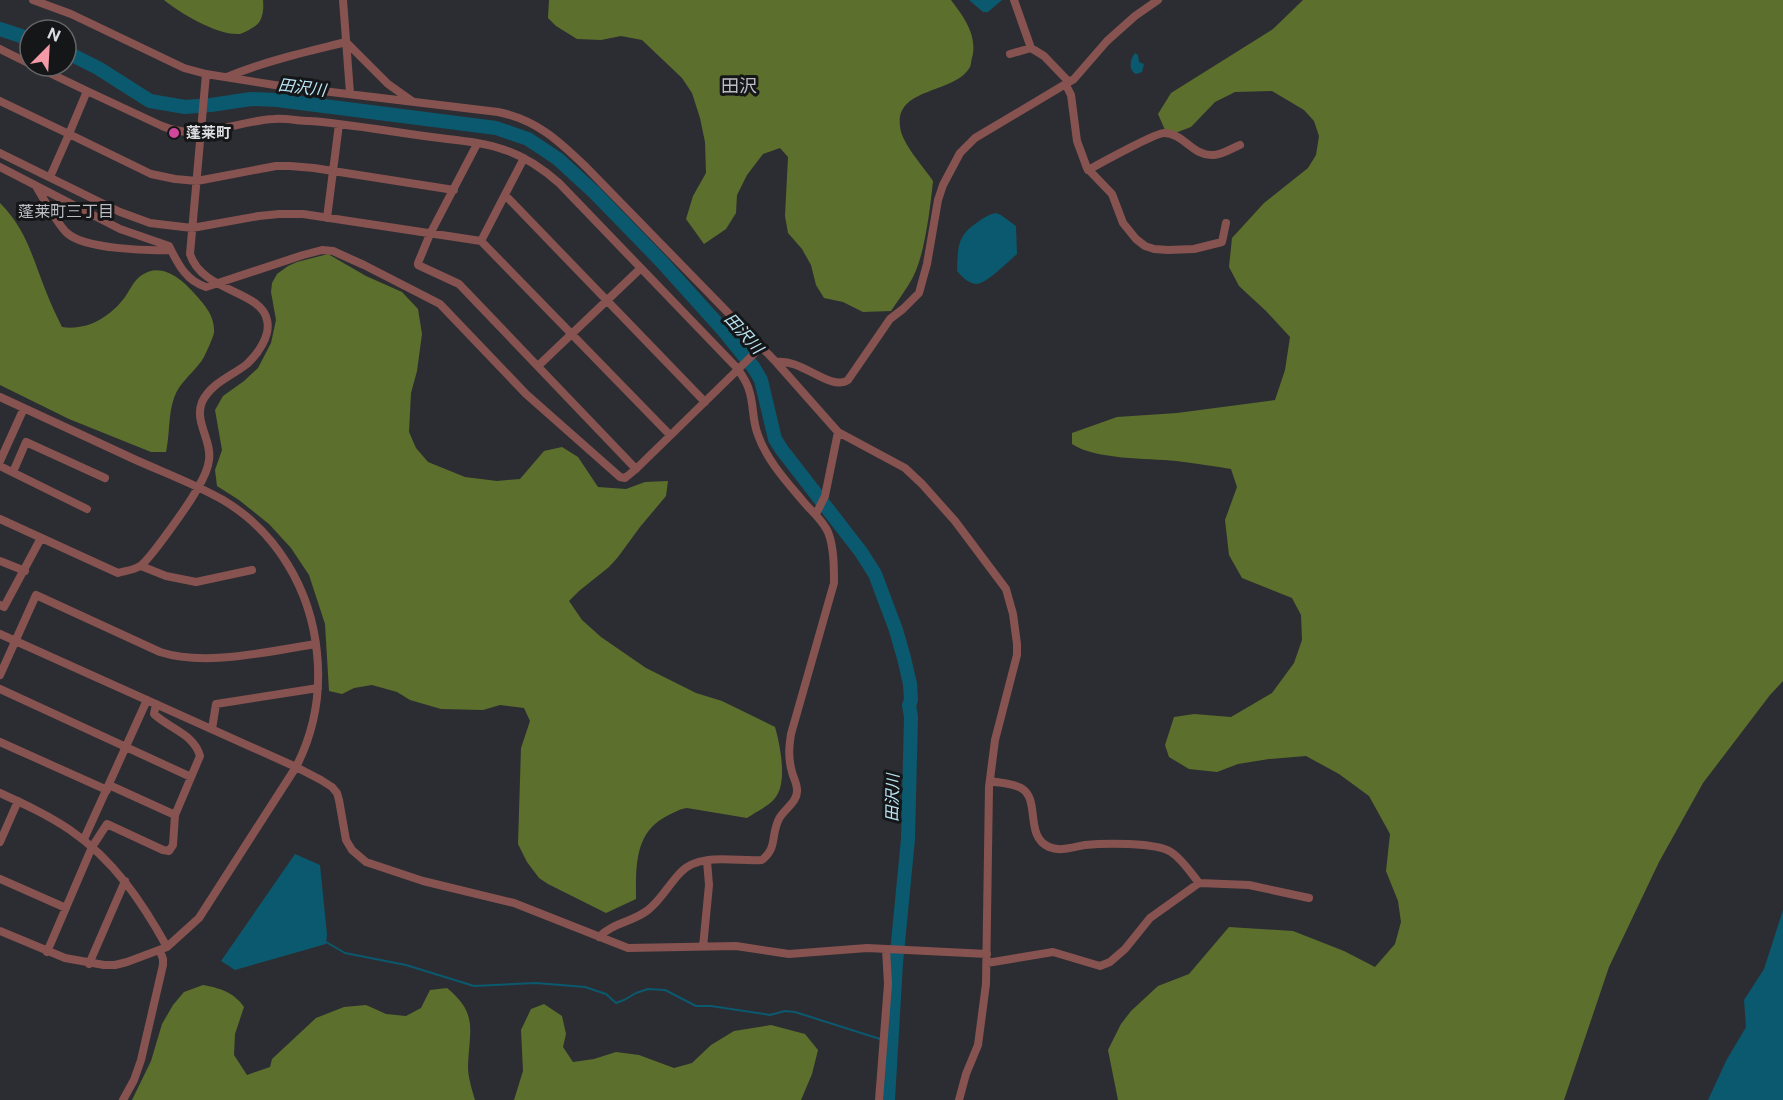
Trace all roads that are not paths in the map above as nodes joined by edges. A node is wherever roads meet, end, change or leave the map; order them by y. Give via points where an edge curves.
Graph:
1 (33, 0) edge
2 (343, 0) edge
3 (1014, 0) edge
4 (1158, 0) edge
5 (346, 42) junction
6 (1031, 48) junction
7 (0, 49) edge
8 (1010, 54) dead end
9 (18, 57) edge
10 (206, 74) junction
11 (225, 77) junction
12 (60, 78) edge
13 (1067, 83) junction
14 (87, 91) junction
15 (350, 93) junction
16 (0, 101) edge
17 (413, 102) junction
18 (339, 124) junction
19 (200, 132) junction
20 (69, 134) junction
21 (477, 144) junction
22 (1240, 145) dead end
23 (0, 153) edge
24 (524, 158) junction
25 (0, 167) edge
26 (1088, 170) junction
27 (332, 172) junction
28 (50, 177) junction
29 (197, 181) junction
30 (35, 185) junction
31 (454, 190) junction
32 (505, 195) junction
33 (327, 218) junction
34 (1226, 223) dead end
35 (192, 228) junction
36 (430, 234) junction
37 (482, 241) junction
38 (171, 250) junction
39 (641, 268) junction
40 (218, 284) junction
41 (606, 301) junction
42 (572, 334) junction
43 (761, 347) junction
44 (776, 362) junction
45 (538, 366) junction
46 (738, 369) junction
47 (0, 397) edge
48 (705, 402) junction
49 (24, 408) junction
50 (838, 432) junction
51 (670, 435) junction
52 (0, 461) edge
53 (0, 466) edge
54 (636, 469) junction
55 (13, 472) junction
56 (105, 478) dead end
57 (198, 488) junction
58 (87, 509) dead end
59 (818, 511) junction
60 (0, 519) edge
61 (41, 538) junction
62 (0, 561) edge
63 (141, 566) junction
64 (252, 570) dead end
65 (24, 571) junction
66 (0, 605) edge
67 (0, 634) edge
68 (15, 641) junction
69 (316, 644) junction
70 (0, 675) edge
71 (318, 688) junction
72 (0, 689) edge
73 (147, 700) junction
74 (156, 704) junction
75 (212, 729) junction
76 (0, 742) edge
77 (126, 747) junction
78 (296, 767) junction
79 (191, 777) junction
80 (990, 781) junction
81 (108, 788) junction
82 (0, 793) edge
83 (18, 801) junction
84 (175, 815) junction
85 (84, 839) junction
86 (0, 842) edge
87 (92, 847) junction
88 (707, 861) junction
89 (0, 879) edge
90 (125, 881) junction
91 (1199, 883) junction
92 (1310, 898) dead end
93 (66, 908) junction
94 (0, 931) edge
95 (599, 937) junction
96 (704, 947) junction
97 (163, 949) junction
98 (886, 949) junction
99 (46, 952) junction
100 (987, 954) junction
101 (987, 963) junction
102 (89, 964) junction
103 (123, 1100) edge
104 (879, 1100) edge
105 (959, 1100) edge

1 - 10 street via 184,68
2 - 5 street
3 - 6 street
4 - 13 street via 1107,41
5 - 11 street
5 - 15 street
5 - 17 street via 388,84
6 - 8 street
6 - 13 street via 1044,56
7 - 9 street
10 - 11 street
10 - 19 street
11 - 15 street
12 - 14 street
13 - 26 street via 1077,141
13 - 44 street via 975,138 960,153 938,200 919,293 890,319 848,380 834,383 797,364
14 - 19 street via 173,130
14 - 20 street
15 - 17 street
16 - 20 street
17 - 43 street via 515,116 546,132 586,167
18 - 19 street via 274,119
18 - 21 street
18 - 27 street
19 - 29 street
20 - 28 street
20 - 29 street via 151,174
21 - 24 street
21 - 31 street
22 - 26 street via 1215,156 1205,155 1176,136 1161,133
23 - 28 street
24 - 32 street
24 - 39 street via 559,183
25 - 30 street
26 - 34 street via 1112,194 1123,222 1145,246 1168,250 1214,245 1222,242
27 - 29 street via 276,166
27 - 31 street
27 - 33 street
28 - 35 street via 137,219
29 - 35 street
30 - 38 street via 120,229
30 - 38 street via 66,233 75,238 95,245
31 - 36 street
32 - 37 street
32 - 41 street
33 - 35 street via 279,214
33 - 36 street
35 - 40 street via 193,262
36 - 37 street
36 - 45 street via 418,265 459,284
37 - 42 street
38 - 40 street via 195,283 206,287
39 - 41 street
39 - 46 street
40 - 54 street via 313,252 333,252 440,304 526,394 620,477 625,478
40 - 57 street via 259,306 268,326 260,348 247,363 220,381 202,403 202,428 210,458
41 - 42 street
41 - 48 street
42 - 45 street
42 - 51 street
43 - 44 street
43 - 46 street
44 - 50 street
45 - 54 street
46 - 48 street
46 - 59 street via 750,390 757,434 766,452 794,490
47 - 49 street
48 - 51 street
49 - 52 street
49 - 57 street
50 - 59 street via 825,496
50 - 80 street via 904,468 922,484 1006,589 1017,655 994,740
51 - 54 street
53 - 55 street
55 - 56 street via 26,442
55 - 58 street
57 - 63 street
57 - 69 street via 250,520 282,555 309,611
59 - 88 street via 828,534 834,583 788,750 797,795 777,822 771,852 762,860
60 - 61 street
61 - 63 street via 118,573
61 - 65 street
62 - 65 street
63 - 64 street via 196,582
65 - 66 street via 4,607
67 - 68 street
68 - 69 street via 36,595 171,655 209,658
68 - 70 street
68 - 73 street
69 - 71 street
71 - 75 street via 216,704
71 - 78 street via 305,748
72 - 77 street
73 - 74 street
73 - 77 street
74 - 75 street
74 - 79 street via 154,714 198,748 200,756
75 - 78 street
76 - 81 street
77 - 79 street
77 - 81 street
78 - 95 street via 337,793 346,840 366,862 539,911
78 - 97 street via 199,918
79 - 84 street
80 - 91 street via 1026,792 1037,836 1052,849 1104,844 1164,849
80 - 100 street
81 - 84 street
81 - 85 street
82 - 83 street
83 - 85 street
83 - 86 street
84 - 87 street via 169,851 108,824
85 - 87 street
87 - 90 street
87 - 93 street
88 - 95 street via 689,865 648,910
88 - 96 street
89 - 93 street
90 - 97 street via 148,912
90 - 102 street
91 - 92 street via 1249,885
91 - 101 street via 1150,918 1125,949 1100,966 1053,952
93 - 99 street
94 - 99 street
95 - 96 street via 628,948
96 - 98 street via 736,946 789,954
97 - 102 street via 115,965
97 - 103 street via 163,965 141,1060
98 - 100 street
98 - 104 street via 888,984
99 - 102 street
100 - 101 street
101 - 105 street via 978,1045

